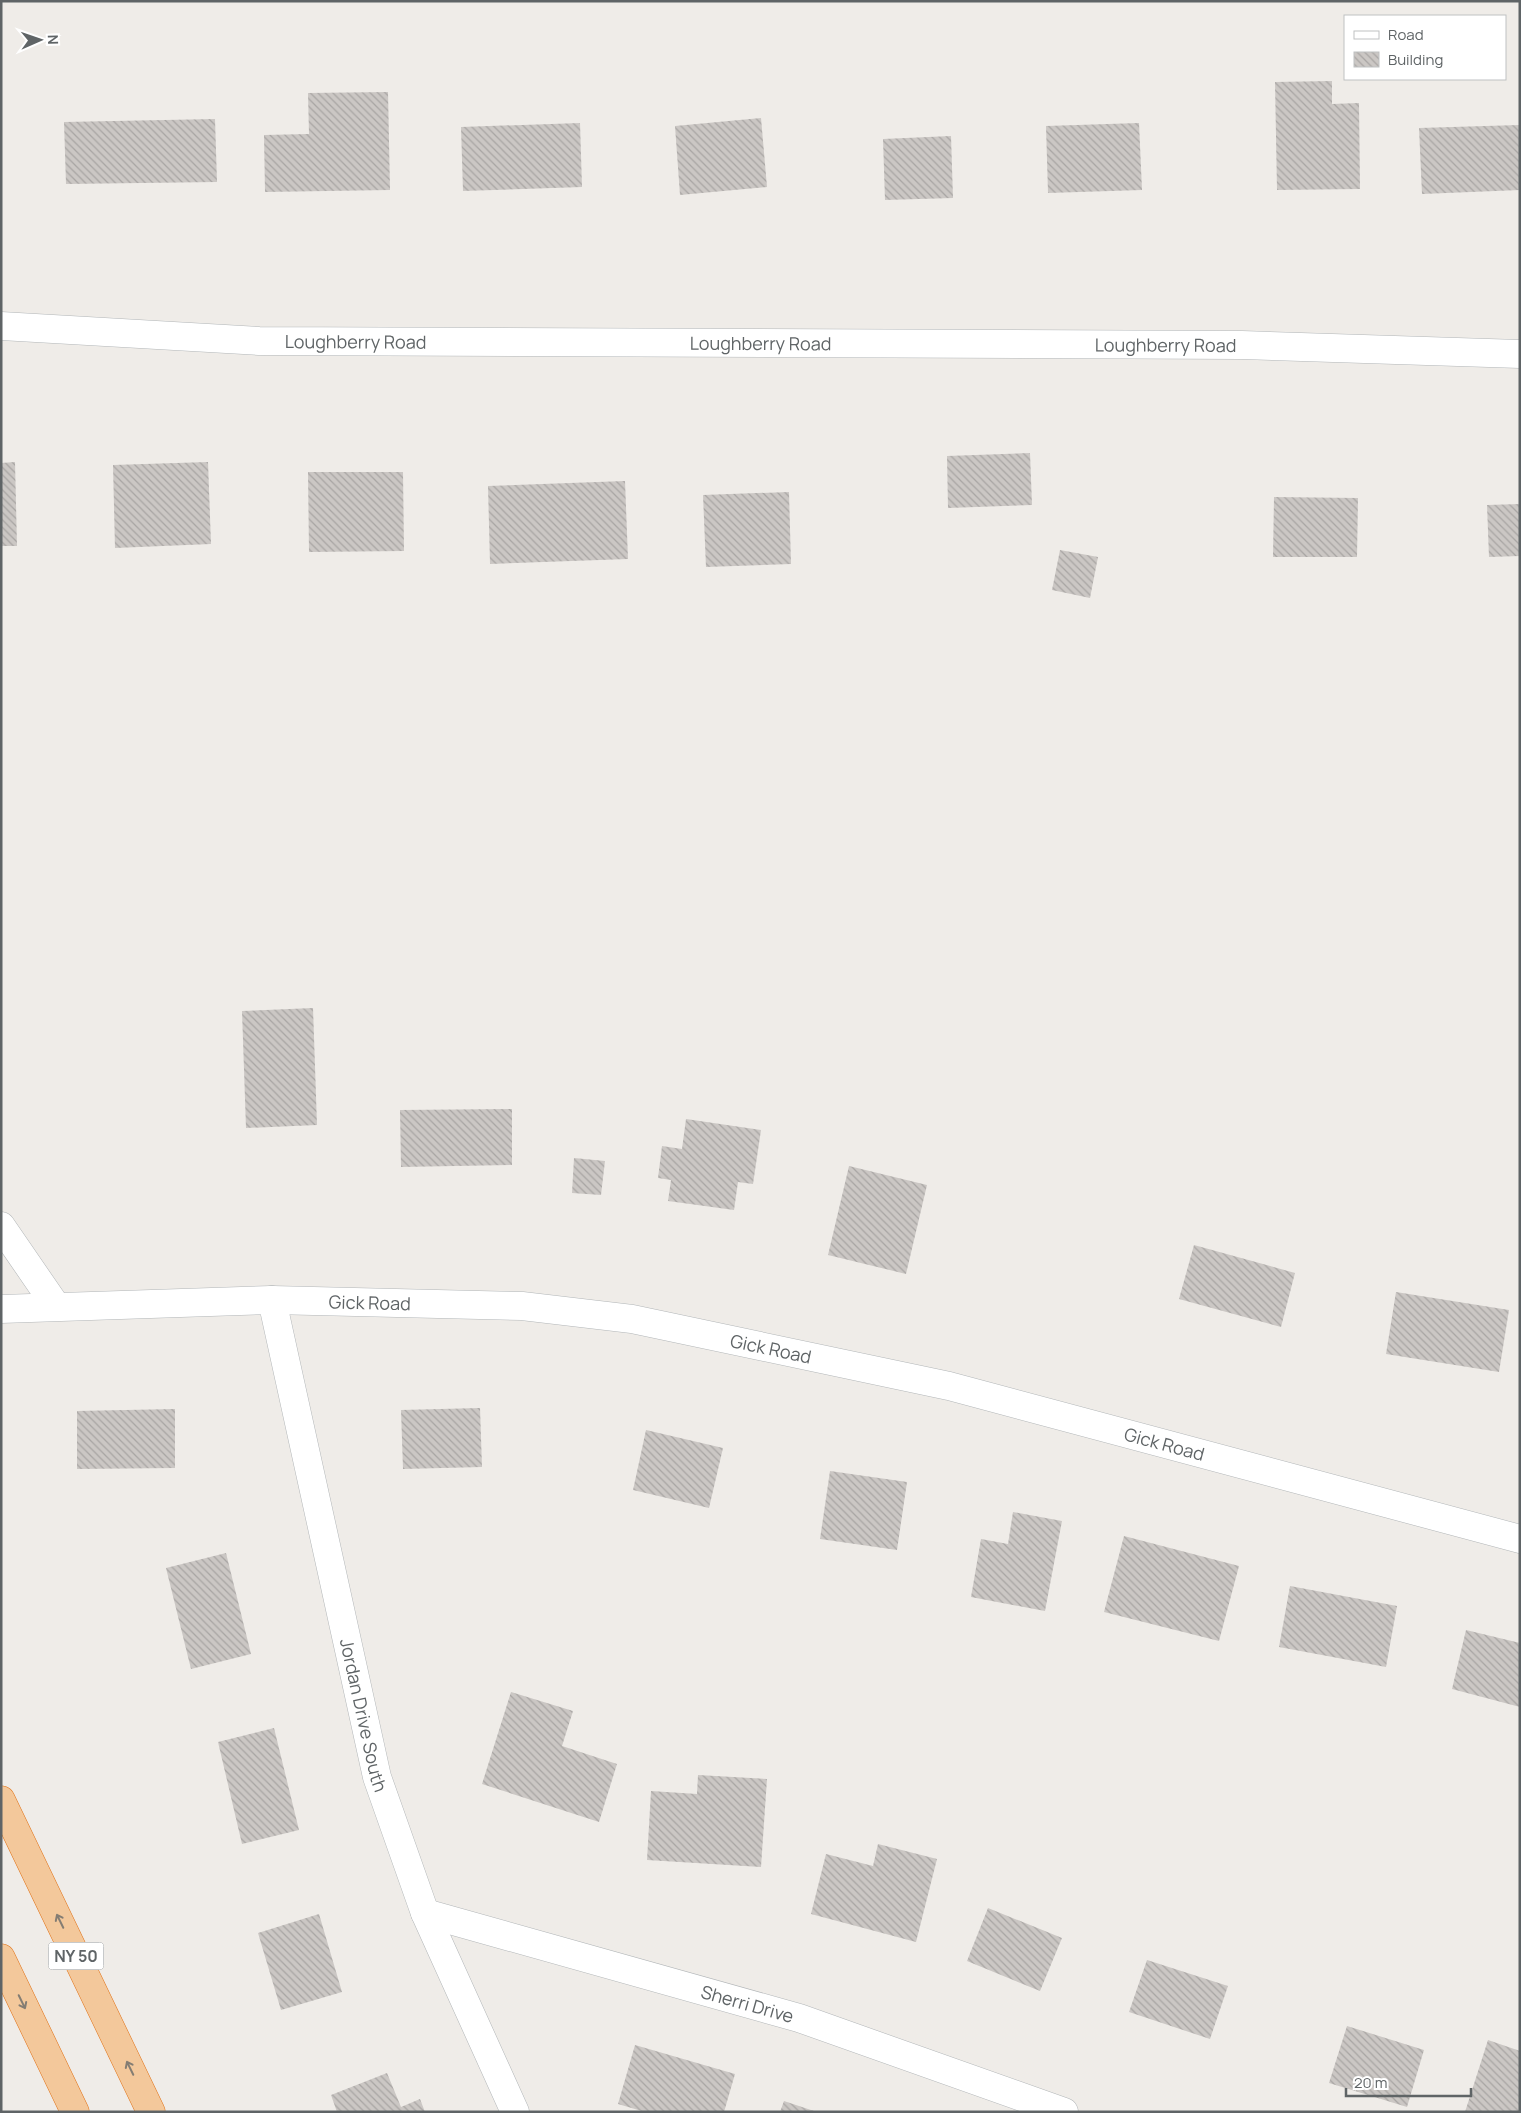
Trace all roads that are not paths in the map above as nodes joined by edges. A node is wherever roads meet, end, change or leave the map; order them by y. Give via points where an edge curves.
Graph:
1 (1, 326) edge
2 (1520, 354) edge
3 (1, 1226) edge
4 (272, 1300) junction
5 (56, 1306) junction
6 (1, 1309) edge
7 (1520, 1539) edge
8 (1, 1800) edge
9 (425, 1913) junction
10 (1, 1958) edge
11 (75, 2112) edge
12 (151, 2112) edge
13 (515, 2112) edge
14 (1064, 2112) edge

1 - 2 street, Loughberry Road via 259,341 1232,345
3 - 5 street
4 - 5 street, Gick Road
4 - 7 street, Gick Road via 522,1306 632,1319 948,1386
4 - 9 street, Jordan Drive South via 376,1777
5 - 6 street, Gick Road
12 -> 8 highway, NY 50
9 - 13 street, Jordan Drive South
9 - 14 street, Sherri Drive via 799,2018
10 -> 11 highway

